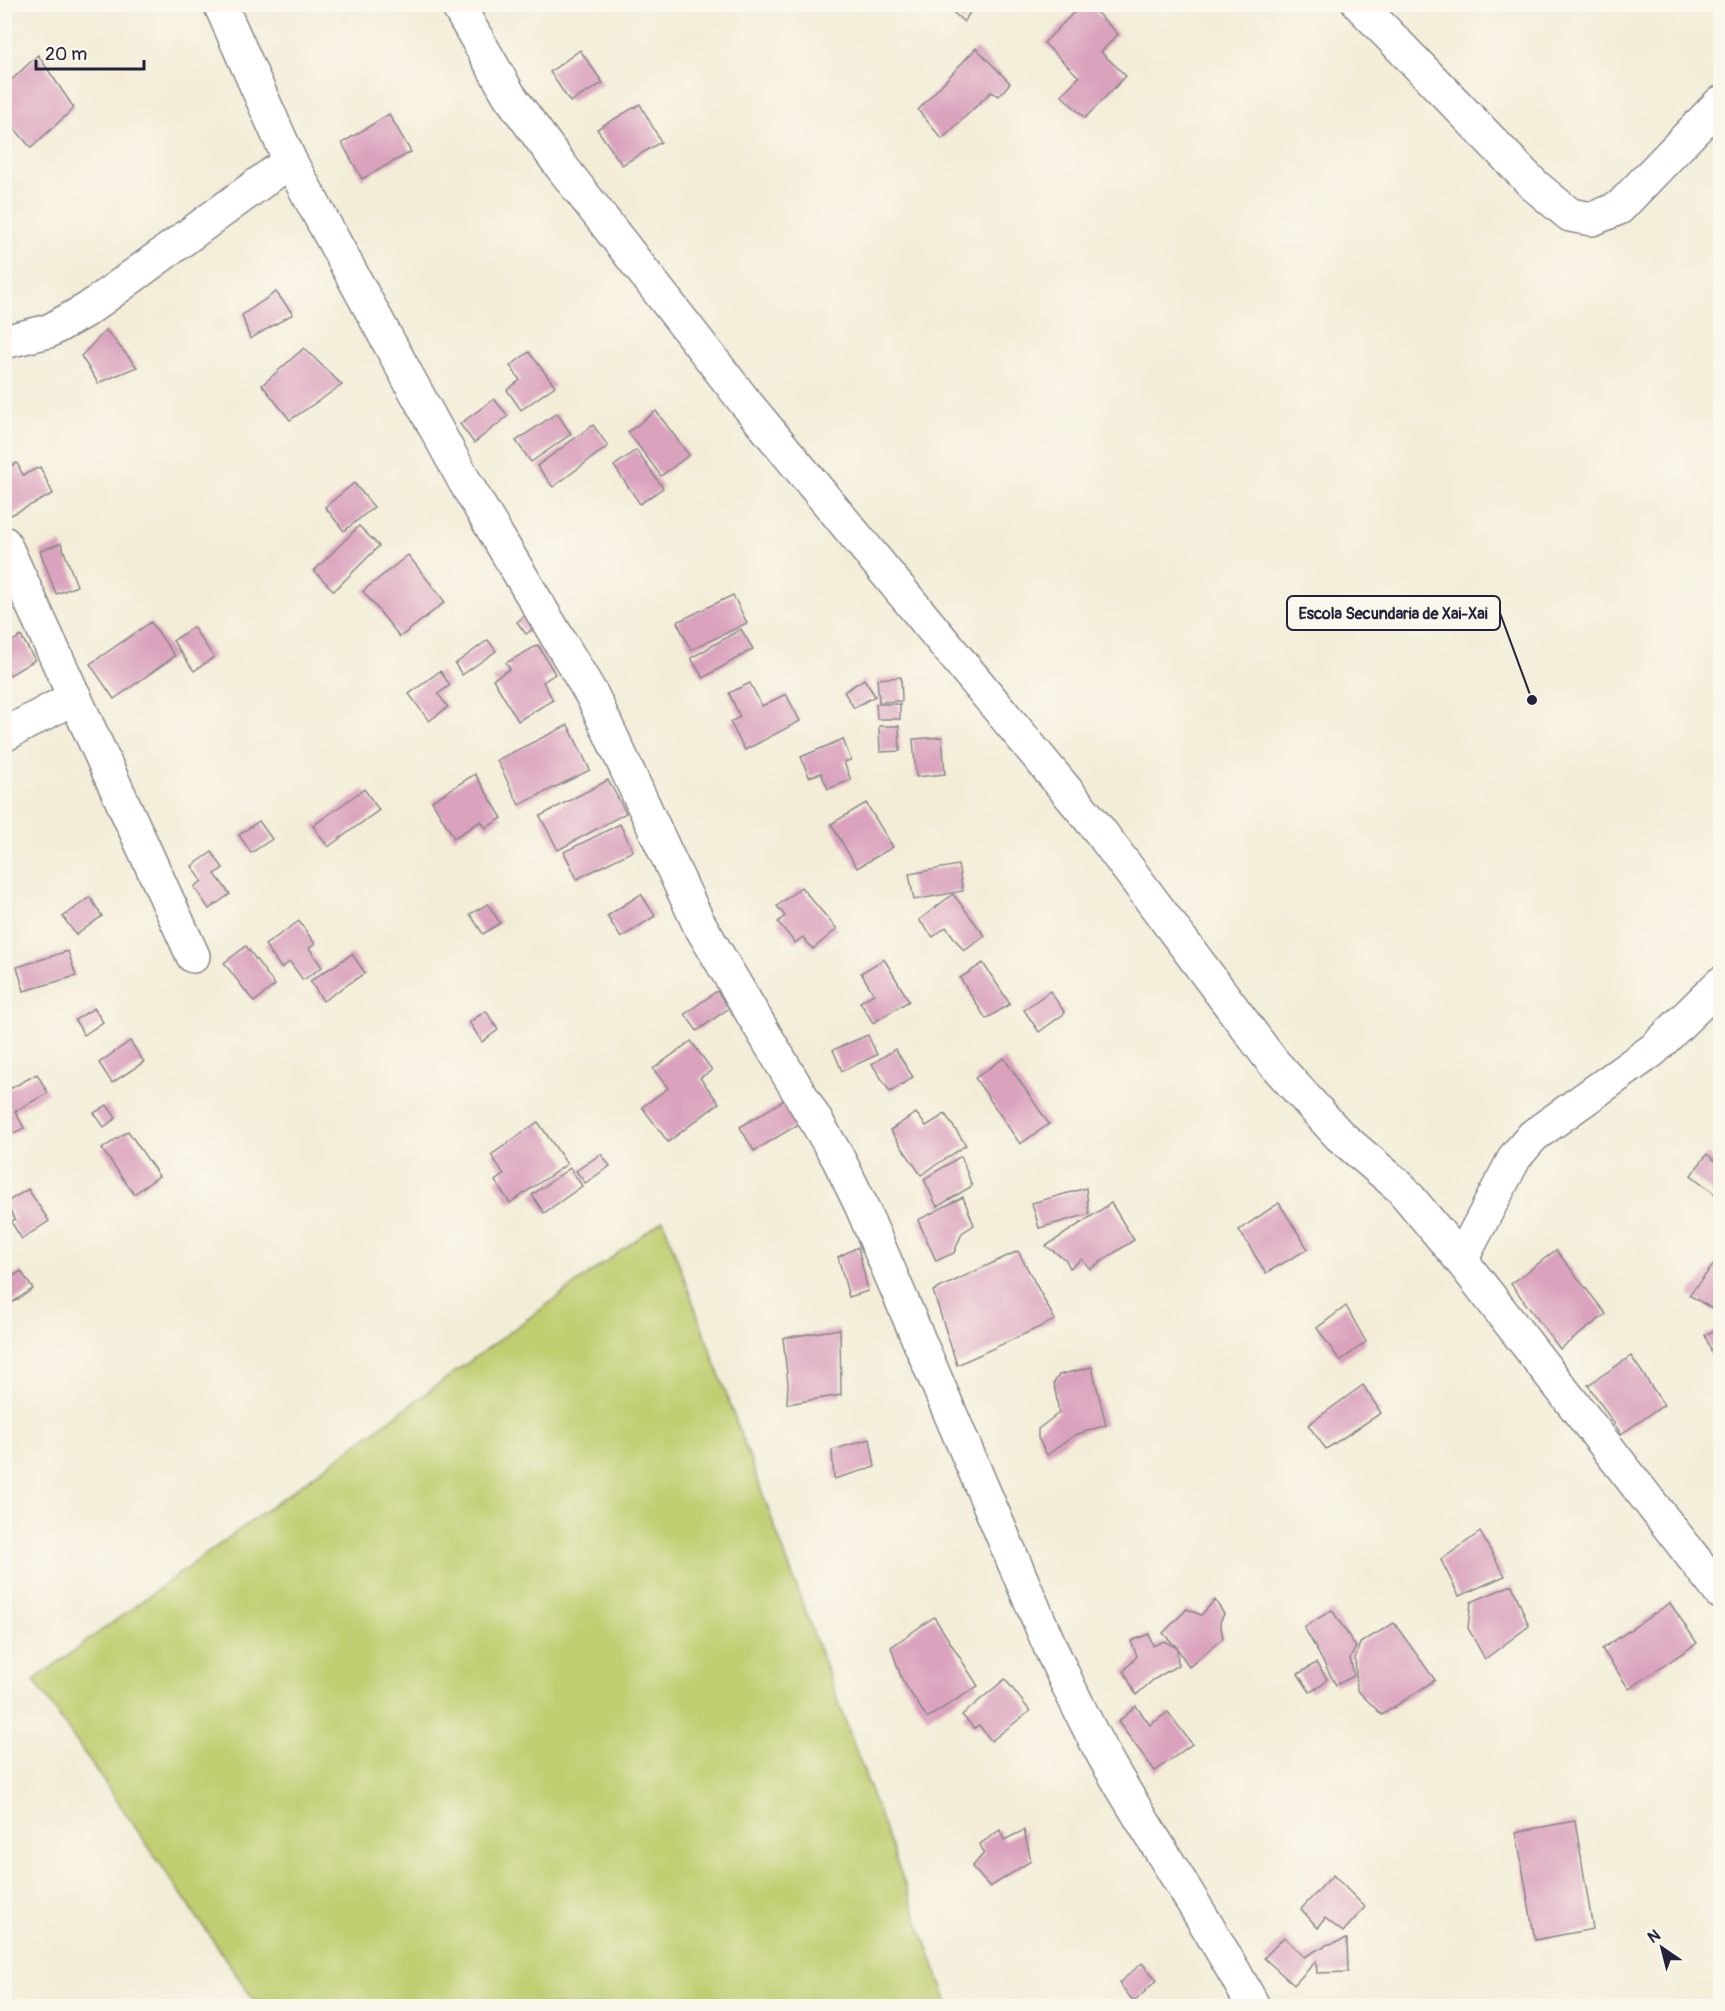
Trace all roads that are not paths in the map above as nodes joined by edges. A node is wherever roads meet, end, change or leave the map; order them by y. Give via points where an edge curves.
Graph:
1 (220, 4) edge
2 (457, 4) edge
3 (1359, 4) edge
4 (1720, 103) edge
5 (290, 161) junction
6 (4, 342) edge
7 (4, 543) edge
8 (75, 698) junction
9 (4, 735) edge
10 (193, 956) dead end
11 (1720, 984) edge
12 (1461, 1260) junction
13 (1720, 1592) edge
14 (1253, 2007) edge

1 - 5 street
2 - 12 street via 510,95 561,166 745,402 1099,830 1272,1061 1339,1135 1401,1188
3 - 4 street via 1534,185 1570,215 1592,219 1619,208
5 - 6 street via 88,309 49,332
5 - 14 street via 465,482 593,697 698,922 838,1158 1076,1704
7 - 8 street
8 - 9 street
8 - 10 street
11 - 12 street via 1653,1050 1533,1136 1515,1157
12 - 13 street

